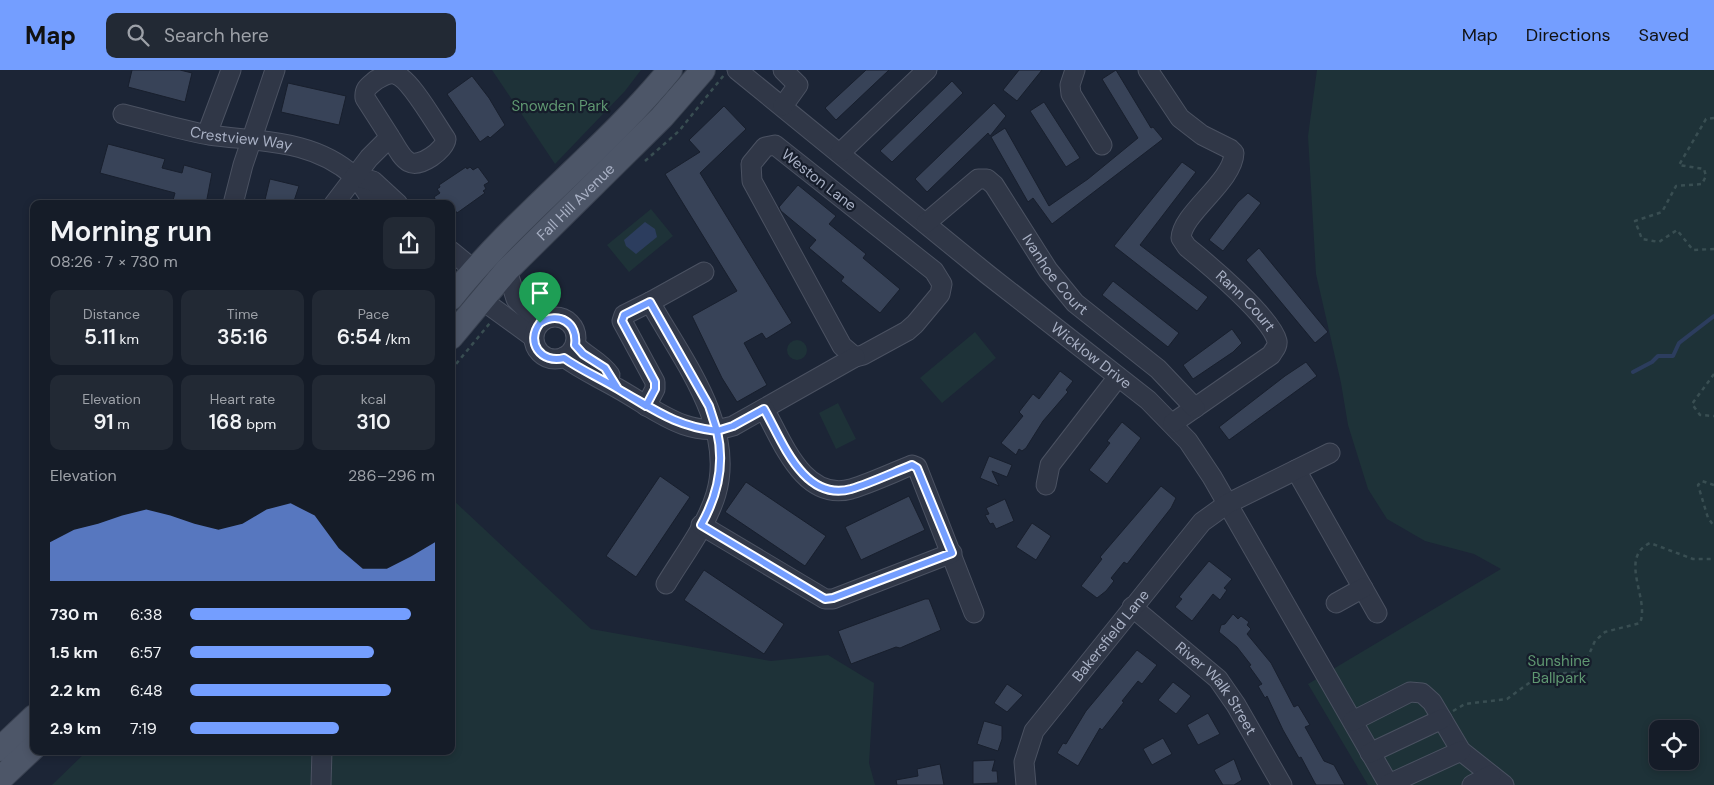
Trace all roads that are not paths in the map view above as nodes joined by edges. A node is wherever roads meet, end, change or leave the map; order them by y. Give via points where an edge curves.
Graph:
1 (231, 70) edge
2 (275, 70) edge
3 (670, 70) edge
4 (703, 70) edge
5 (737, 70) edge
6 (783, 70) edge
7 (927, 70) edge
8 (1076, 70) edge
9 (1148, 70) edge
10 (783, 106) junction
11 (123, 114) dead end
12 (207, 134) junction
13 (390, 137) junction
14 (251, 139) junction
15 (1102, 145) dead end
16 (840, 152) junction
17 (355, 176) junction
18 (234, 200) edge
19 (337, 200) edge
20 (371, 200) edge
21 (394, 200) edge
22 (926, 223) junction
23 (455, 254) edge
24 (474, 270) junction
25 (507, 270) junction
26 (704, 272) dead end
27 (455, 293) edge
28 (482, 300) junction
29 (650, 302) junction
30 (537, 330) junction
31 (455, 332) edge
32 (570, 351) junction
33 (856, 357) junction
34 (1118, 377) junction
35 (646, 406) junction
36 (1195, 408) junction
37 (764, 409) junction
38 (1173, 424) junction
39 (717, 431) junction
40 (1330, 452) dead end
41 (1296, 470) junction
42 (1046, 485) dead end
43 (1227, 504) junction
44 (701, 525) junction
45 (952, 553) junction
46 (666, 584) dead end
47 (1363, 588) junction
48 (1336, 603) dead end
49 (1132, 607) junction
50 (974, 613) dead end
51 (1377, 613) dead end
52 (1441, 718) junction
53 (30, 721) edge
54 (1353, 722) junction
55 (0, 749) edge
56 (1461, 750) junction
57 (30, 751) edge
58 (1370, 752) junction
59 (322, 755) edge
60 (0, 779) edge
61 (1498, 780) edge
62 (321, 785) edge
63 (1026, 785) edge
64 (1282, 785) edge
65 (1389, 785) edge
66 (1472, 785) edge

1 - 12 street
2 - 14 street
3 - 24 main road, Fall Hill Avenue via 620,127
4 - 25 main road, Fall Hill Avenue via 662,117
5 - 10 street, Wicklow Drive
6 - 10 street via 798,85
7 - 16 street
8 - 15 street via 1070,85 1071,94
9 - 36 street, Rann Court via 1180,118 1234,153 1234,159 1218,184 1185,226 1182,238 1188,248 1237,290 1272,332 1277,346 1271,355
10 - 16 street, Wicklow Drive
11 - 12 street, Crestview Way
12 - 14 street, Crestview Way
13 - 13 street via 364,92 385,74 393,74 406,81 446,139 441,150 417,164 411,164
13 - 17 street
14 - 17 street, Crestview Way via 297,145 331,160
14 - 18 street
16 - 22 street, Wicklow Drive
17 - 19 street
17 - 20 street, Crestview Way
17 - 21 street, Crestview Way via 373,181
22 - 34 street, Wicklow Drive
22 - 36 street, Ivanhoe Court via 978,179 987,179 1070,298 1158,369
23 - 24 street
24 - 27 main road, Fall Hill Avenue
24 - 28 main road
25 - 28 main road, Fall Hill Avenue
25 - 30 street via 516,299
26 - 29 street
28 - 30 street
28 - 31 main road, Fall Hill Avenue
29 - 35 street via 624,315 622,321 655,382
29 - 39 street via 709,406
30 - 32 street via 534,343 540,354 552,359
30 - 32 street via 553,317 566,320 575,331
32 - 35 street, Weston Lane via 583,354 605,368 618,389
33 - 33 street, Weston Lane via 907,331 940,294 942,284 934,271 783,151 775,145 765,147 751,164 752,181 842,346
33 - 37 street, Weston Lane
34 - 38 street, Wicklow Drive
34 - 42 street via 1050,465
35 - 39 street, Weston Lane via 675,422
36 - 38 street, Rann Court
37 - 39 street, Weston Lane
37 - 45 street via 796,467 816,484 837,491 850,489 912,465 917,468
38 - 43 street, Wicklow Drive
39 - 44 street via 720,479
40 - 41 street, Bakersfield Lane
41 - 43 street, Bakersfield Lane
41 - 47 street
43 - 49 street, Bakersfield Lane via 1202,522
43 - 54 street, Wicklow Drive
44 - 45 street via 825,599
44 - 46 street
45 - 50 street
47 - 48 street
47 - 51 street
49 - 63 street, Bakersfield Lane via 1034,731 1024,762
49 - 64 street, River Walk Street via 1218,679
52 - 54 street via 1432,702 1422,693 1410,692
52 - 56 street
52 - 58 street
53 - 55 main road
54 - 58 street, Wicklow Drive
56 - 61 street
56 - 65 street
57 - 60 main road
58 - 65 street, Wicklow Drive
59 - 62 street
61 - 66 street

